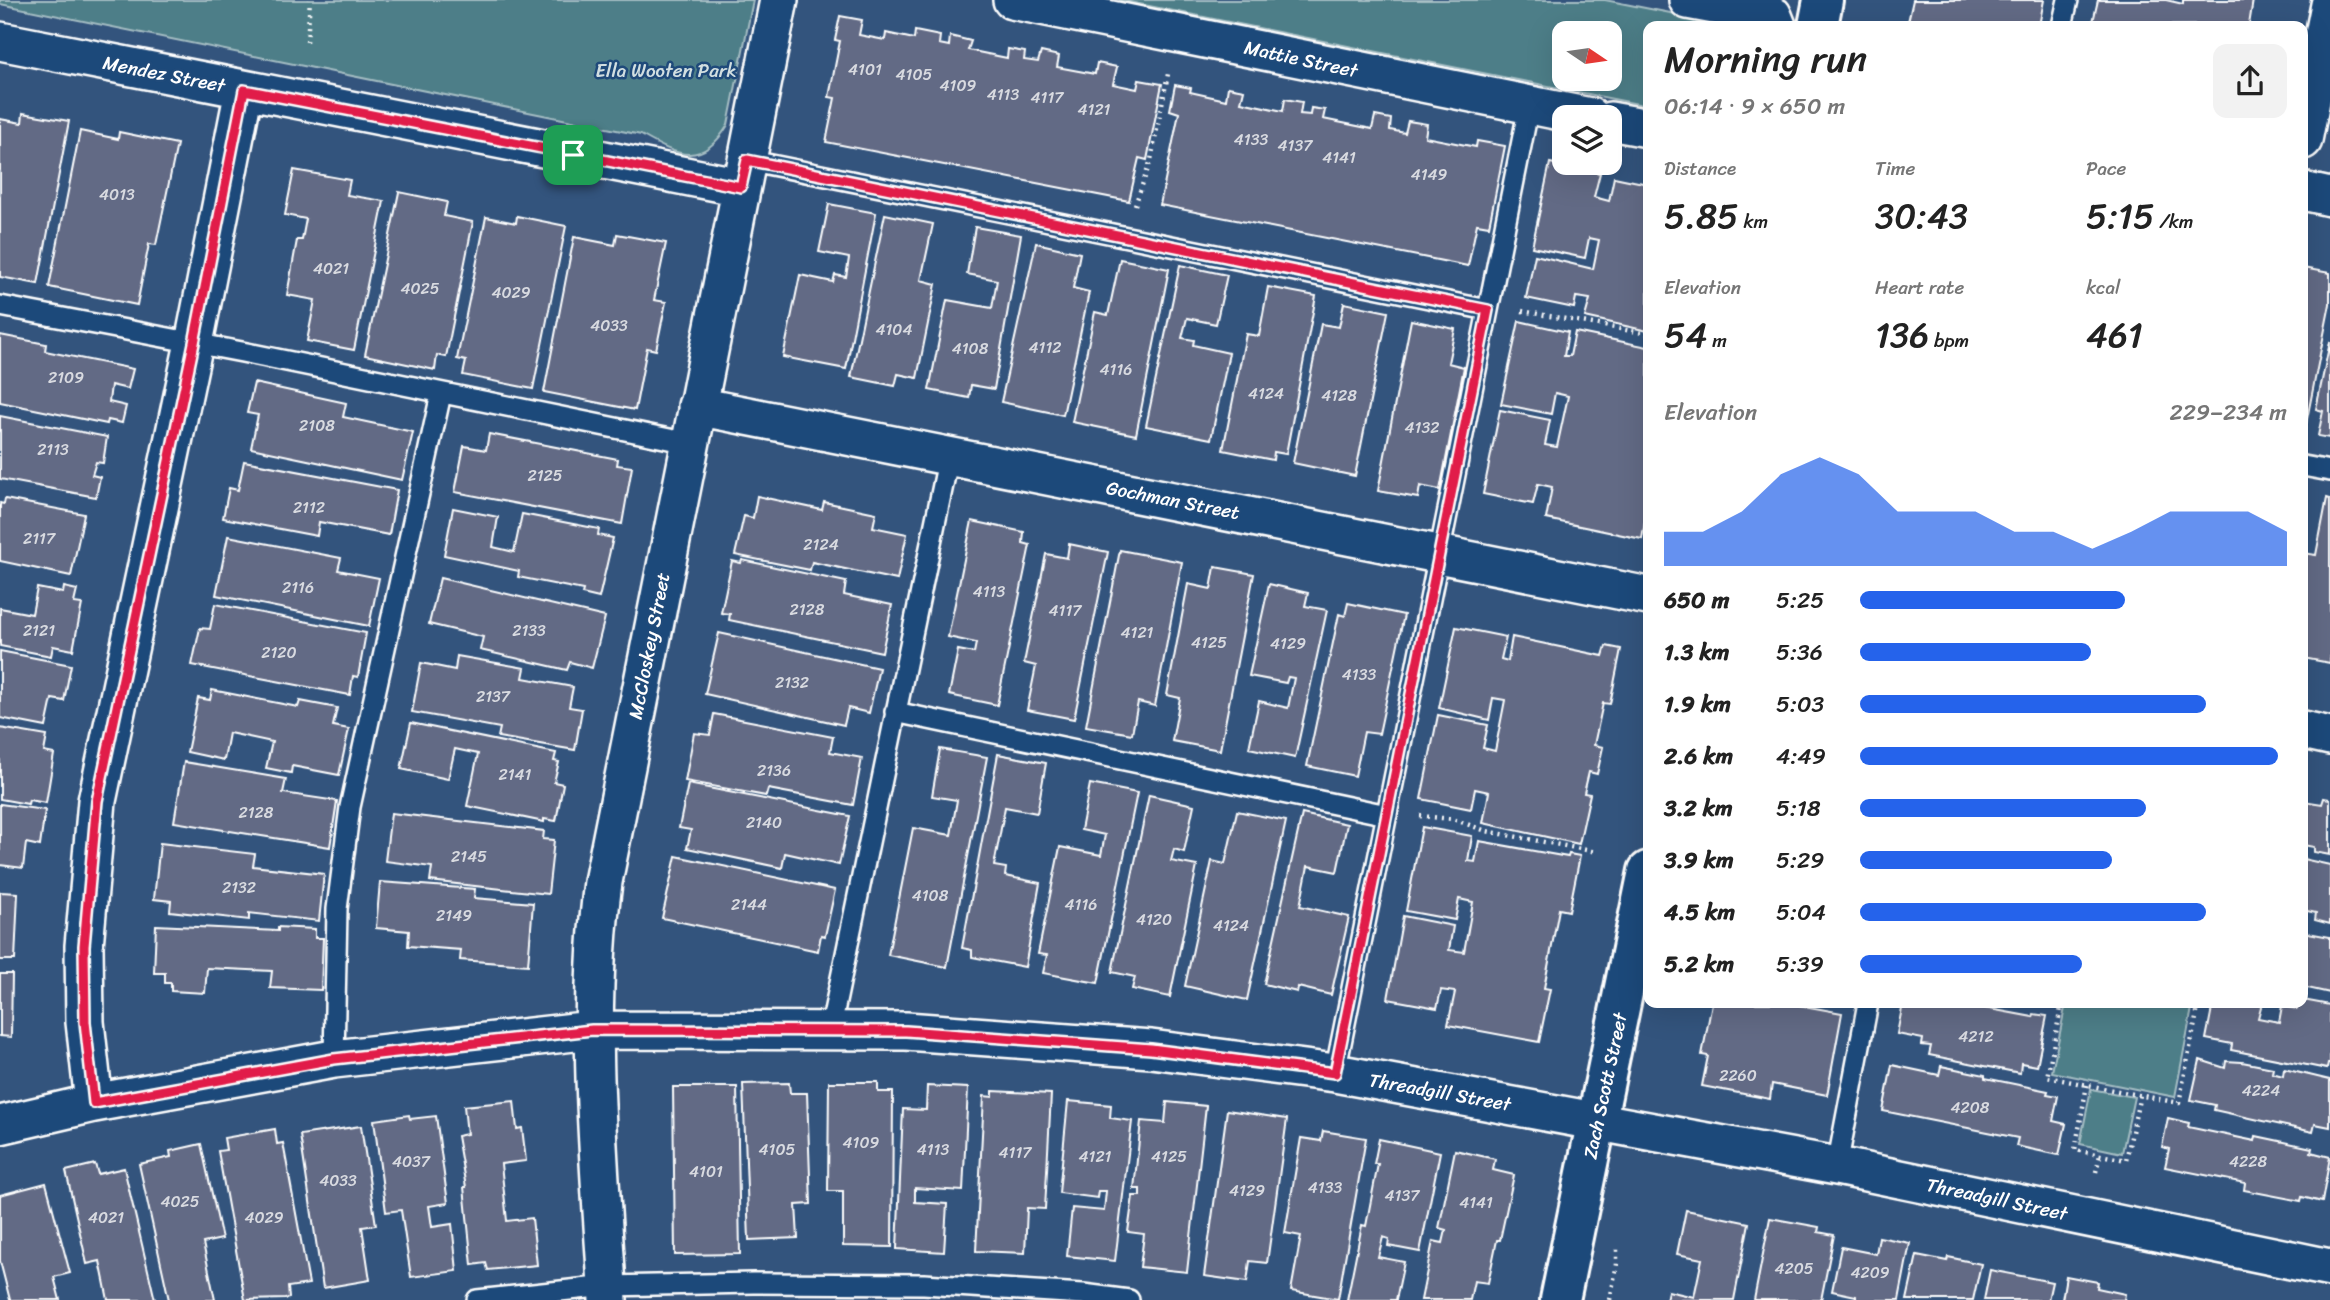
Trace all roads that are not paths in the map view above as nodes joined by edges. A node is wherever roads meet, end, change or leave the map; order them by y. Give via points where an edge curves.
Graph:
1 (779, 0) edge
2 (1012, 0) edge
3 (1688, 0) edge
4 (1823, 0) edge
5 (2068, 0) edge
6 (2330, 5) edge
7 (1775, 21) edge
8 (1819, 21) edge
9 (2064, 21) edge
10 (0, 41) edge
11 (244, 90) junction
12 (1529, 106) junction
13 (1552, 110) edge
14 (2308, 115) edge
15 (1622, 123) edge
16 (1643, 127) edge
17 (744, 174) junction
18 (2308, 192) edge
19 (2330, 197) edge
20 (0, 306) edge
21 (1488, 307) junction
22 (194, 343) junction
23 (441, 394) junction
24 (697, 406) junction
25 (689, 443) junction
26 (949, 456) junction
27 (2308, 467) edge
28 (2330, 471) edge
29 (1440, 553) junction
30 (1643, 595) edge
31 (895, 712) junction
32 (2308, 731) edge
33 (2330, 736) edge
34 (1387, 815) junction
35 (1643, 896) edge
36 (1867, 1008) edge
37 (592, 1030) junction
38 (830, 1031) junction
39 (334, 1059) junction
40 (1335, 1073) junction
41 (94, 1103) junction
42 (1598, 1122) junction
43 (0, 1125) edge
44 (1837, 1166) junction
45 (2330, 1266) edge
46 (607, 1293) edge
47 (477, 1300) edge
48 (1129, 1300) edge
49 (1560, 1300) edge

1 - 17 street, McCloskey Street
2 - 12 street, Mattie Street
3 - 7 street via 1773,16
4 - 8 street
5 - 9 lane
6 - 14 street
10 - 11 street, Mendez Street
11 - 17 street, Mendez Street
11 - 22 street
12 - 13 street, Mattie Street
12 - 21 lane
15 - 16 street
17 - 21 lane via 1127,237
17 - 24 street, McCloskey Street
18 - 19 street
20 - 22 lane
21 - 29 lane
22 - 23 lane
22 - 41 street via 97,801 84,946 85,1022
23 - 25 lane
23 - 39 lane via 349,807 337,909
24 - 25 street, McCloskey Street
24 - 26 street, Gochman Street
25 - 37 street, McCloskey Street via 603,882
26 - 29 street, Gochman Street
26 - 31 lane
27 - 28 lane
29 - 30 street, Gochman Street
29 - 34 lane
31 - 34 lane
31 - 38 lane
32 - 33 street
34 - 40 lane
35 - 42 street, Zach Scott Street
36 - 44 lane
37 - 38 street, Threadgill Street
37 - 39 street, Threadgill Street
37 - 46 street, McCloskey Street
38 - 40 street, Threadgill Street via 906,1031 1151,1049
39 - 41 street, Threadgill Street
40 - 42 street, Threadgill Street
41 - 43 street, Threadgill Street
42 - 44 street, Threadgill Street
42 - 49 street, Zach Scott Street
44 - 45 street, Threadgill Street
46 - 47 lane
46 - 48 lane via 924,1284

